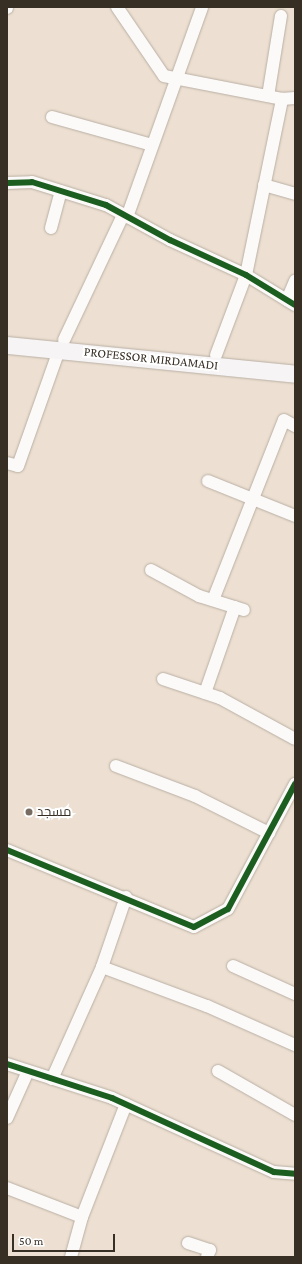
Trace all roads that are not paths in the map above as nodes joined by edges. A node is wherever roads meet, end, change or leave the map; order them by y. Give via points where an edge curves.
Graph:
1 (117, 7) edge
2 (202, 7) edge
3 (281, 16) dead end
4 (175, 79) junction
5 (268, 96) junction
6 (295, 98) edge
7 (282, 99) junction
8 (52, 117) dead end
9 (152, 145) junction
10 (7, 183) edge
11 (264, 185) junction
12 (61, 191) junction
13 (295, 194) edge
14 (125, 216) junction
15 (51, 228) dead end
16 (246, 275) junction
17 (295, 281) edge
18 (291, 302) edge
19 (7, 334) edge
20 (7, 345) edge
21 (62, 345) junction
22 (216, 360) junction
23 (295, 363) edge
24 (295, 374) edge
25 (295, 426) edge
26 (7, 463) edge
27 (208, 481) dead end
28 (254, 497) junction
29 (295, 516) edge
30 (151, 570) dead end
31 (213, 600) junction
32 (163, 679) dead end
33 (205, 693) junction
34 (295, 739) edge
35 (116, 766) dead end
36 (295, 784) edge
37 (269, 833) junction
38 (7, 850) edge
39 (126, 897) junction
40 (233, 966) dead end
41 (102, 967) junction
42 (295, 994) edge
43 (295, 1045) edge
44 (7, 1064) edge
45 (28, 1071) junction
46 (218, 1071) dead end
47 (52, 1079) junction
48 (126, 1104) junction
49 (295, 1115) edge
50 (7, 1118) edge
51 (295, 1174) edge
52 (7, 1188) edge
53 (82, 1217) junction
54 (188, 1243) dead end
55 (76, 1256) edge
56 (207, 1257) edge

1 - 4 street via 164,76
2 - 4 street
3 - 5 street
4 - 5 street
4 - 9 street
5 - 7 street
6 - 7 street
7 - 11 street
8 - 9 street
9 - 14 street
10 - 12 street via 32,182
11 - 13 street
11 - 16 street
12 - 14 street
12 - 15 street
14 - 16 street
14 - 21 street
16 - 18 street
16 - 22 street
17 - 18 street
19 - 21 main road, PROFESSOR MIRDAMADI
20 - 21 main road, PROFESSOR MIRDAMADI
21 - 22 main road, PROFESSOR MIRDAMADI
21 - 26 street via 18,466
22 - 23 main road, PROFESSOR MIRDAMADI
22 - 24 main road, PROFESSOR MIRDAMADI
25 - 28 street via 284,420
27 - 28 street
28 - 29 street
28 - 31 street
30 - 31 street
31 - 33 street via 239,609
32 - 33 street
33 - 34 street
35 - 37 street via 195,796
36 - 37 street
37 - 39 street via 228,909 194,927
38 - 39 street
39 - 41 street
40 - 42 street
41 - 43 street
41 - 47 street
44 - 45 street
45 - 47 street
45 - 50 street
46 - 49 street
47 - 48 street
48 - 51 street via 274,1172
48 - 53 street
52 - 53 street
53 - 55 street
54 - 56 street via 210,1250

